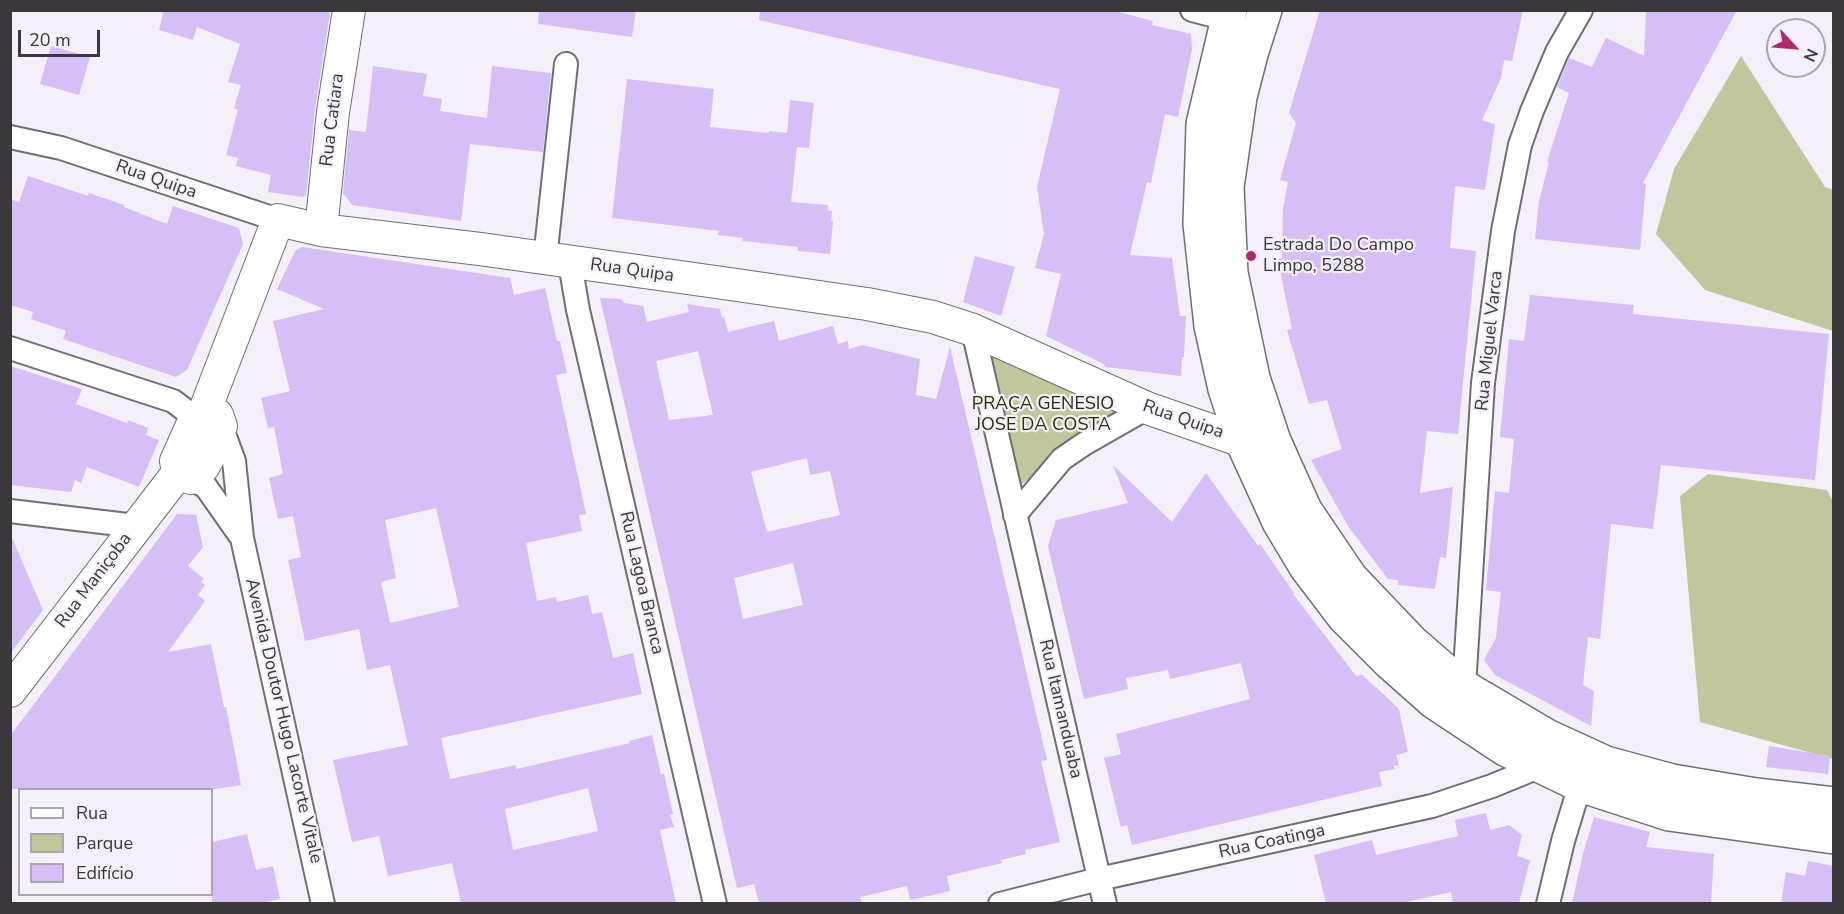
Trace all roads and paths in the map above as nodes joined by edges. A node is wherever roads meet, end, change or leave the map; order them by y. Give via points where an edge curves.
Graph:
1 (349, 10) edge
2 (1192, 10) edge
3 (1265, 10) edge
4 (1581, 10) edge
5 (1228, 15) edge
6 (566, 64) dead end
7 (10, 137) edge
8 (278, 220) junction
9 (321, 230) junction
10 (557, 261) junction
11 (973, 330) junction
12 (10, 348) edge
13 (1147, 408) junction
14 (207, 419) junction
15 (1242, 441) junction
16 (184, 476) junction
17 (10, 511) edge
18 (1015, 515) junction
19 (136, 526) junction
20 (242, 538) junction
21 (1464, 687) junction
22 (10, 691) edge
23 (1541, 766) junction
24 (1580, 784) junction
25 (1833, 804) edge
26 (1833, 837) edge
27 (1099, 879) junction
28 (323, 903) edge
29 (715, 903) edge
30 (1000, 903) edge
31 (1105, 903) edge
32 (1548, 903) edge

1 - 9 street, Rua Catiara
2 - 5 street
3 - 21 main road via 1240,97 1227,187 1231,273 1253,378 1274,441 1305,510 1351,578 1411,641
4 - 21 street, Rua Miguel Varca via 1557,52 1532,111 1520,145 1503,231 1483,383
5 - 15 main road via 1203,124 1200,224 1211,326
6 - 10 street, Rua Lagoa Branca
7 - 8 street, Rua Quipa via 61,148
8 - 9 street, Rua Quipa
8 - 14 street
9 - 10 street, Rua Quipa
10 - 11 street, Rua Quipa via 867,304 933,317
10 - 29 street, Rua Lagoa Branca via 578,310
11 - 13 street, Rua Quipa
11 - 18 street, Rua Itamanduaba
12 - 14 street, Avenida Doutor Hugo Lacorte Vitale via 173,401
13 - 15 street, Rua Quipa
13 - 18 street via 1062,459
14 - 16 street via 176,461
14 - 20 street, Avenida Doutor Hugo Lacorte Vitale via 234,462
15 - 23 main road via 1279,522 1306,567 1344,617 1434,702 1504,749
16 - 19 street, Rua Maniçoba
16 - 20 street, Avenida Doutor Hugo Lacorte Vitale via 206,487
17 - 19 street
18 - 27 street, Rua Itamanduaba
19 - 22 street, Rua Maniçoba
20 - 28 street, Avenida Doutor Hugo Lacorte Vitale
21 - 25 main road via 1547,736 1606,763 1672,781
23 - 24 main road
23 - 27 street, Rua Coatinga via 1432,806
24 - 26 main road via 1669,814
24 - 32 street
27 - 30 street, Rua Coatinga
27 - 31 street, Rua Itamanduaba

